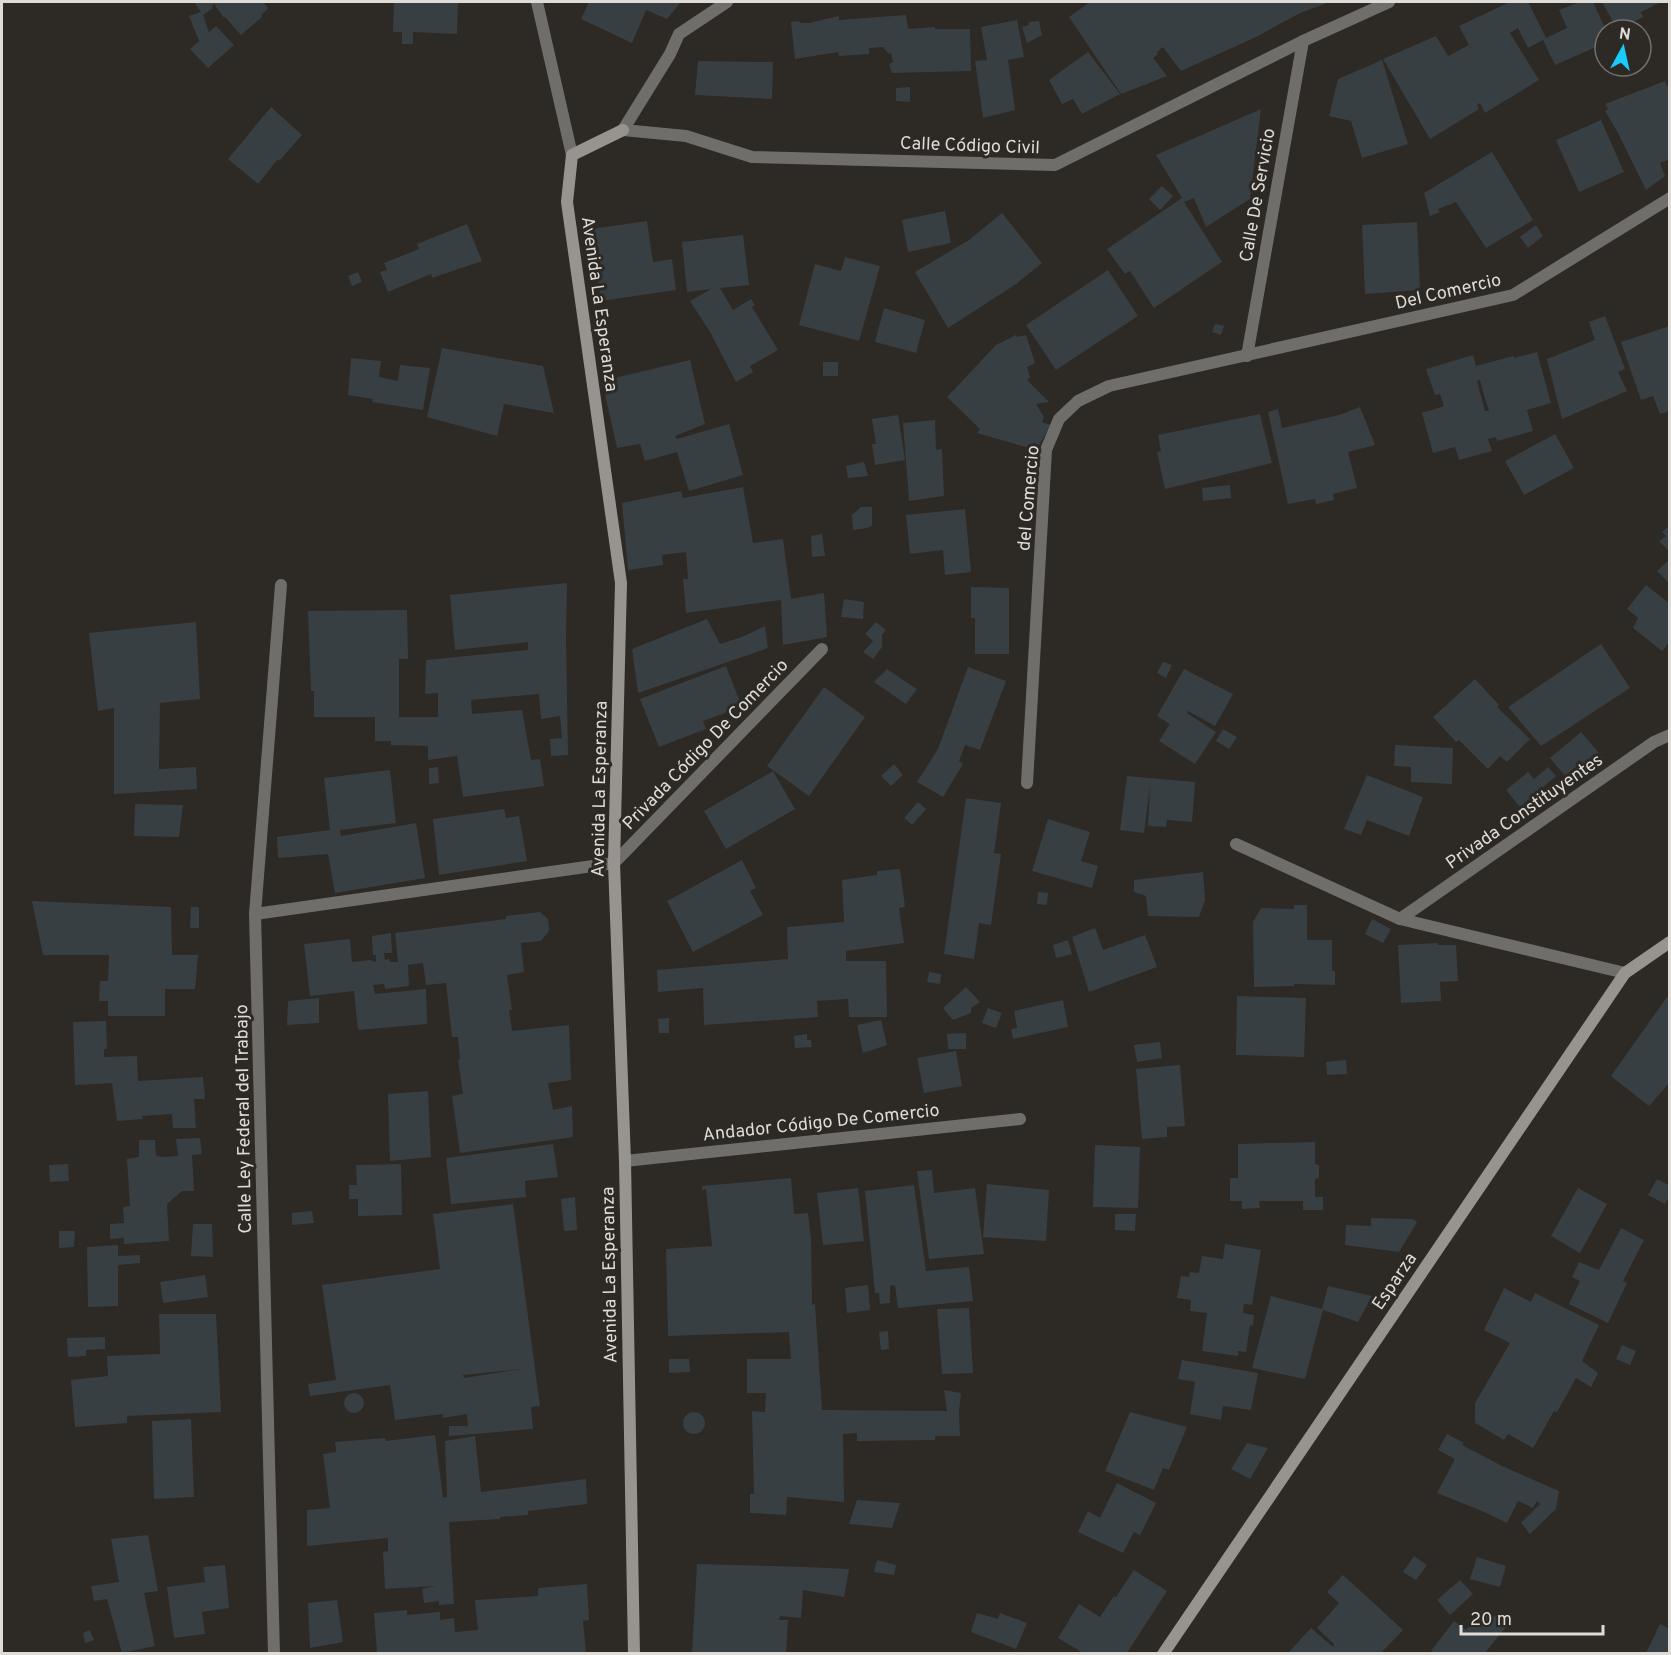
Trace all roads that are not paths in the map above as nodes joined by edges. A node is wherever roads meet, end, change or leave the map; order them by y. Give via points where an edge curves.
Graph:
1 (537, 2) edge
2 (727, 2) edge
3 (1389, 2) edge
4 (1303, 41) junction
5 (623, 130) junction
6 (572, 155) junction
7 (1670, 198) edge
8 (1247, 356) junction
9 (281, 585) dead end
10 (822, 649) dead end
11 (1670, 735) edge
12 (1027, 783) dead end
13 (1236, 844) dead end
14 (614, 863) junction
15 (255, 914) junction
16 (1400, 919) junction
17 (1670, 942) edge
18 (1625, 973) junction
19 (1020, 1119) dead end
20 (625, 1161) junction
21 (274, 1653) edge
22 (634, 1653) edge
23 (1163, 1653) edge

1 - 6 street
2 - 5 street via 679,34
3 - 4 street, Calle Código Civil
4 - 5 street, Calle Código Civil via 1055,165 753,157 686,136
4 - 8 street, Calle De Servicio
5 - 6 street
6 - 14 street, Avenida La Esperanza via 567,202 621,583
7 - 8 street, Del Comercio via 1513,295
8 - 12 street, del Comercio via 1109,386 1078,400 1059,419 1046,450
9 - 15 street, Calle Ley Federal del Trabajo
10 - 14 street, Privada Código De Comercio
11 - 16 street, Privada Constituyentes via 1654,742
13 - 16 street
14 - 15 street
14 - 20 street, Avenida La Esperanza
15 - 21 street, Calle Ley Federal del Trabajo
16 - 18 street
17 - 18 street, Esparza
18 - 23 street, Esparza
19 - 20 street, Andador Código De Comercio
20 - 22 street, Avenida La Esperanza

